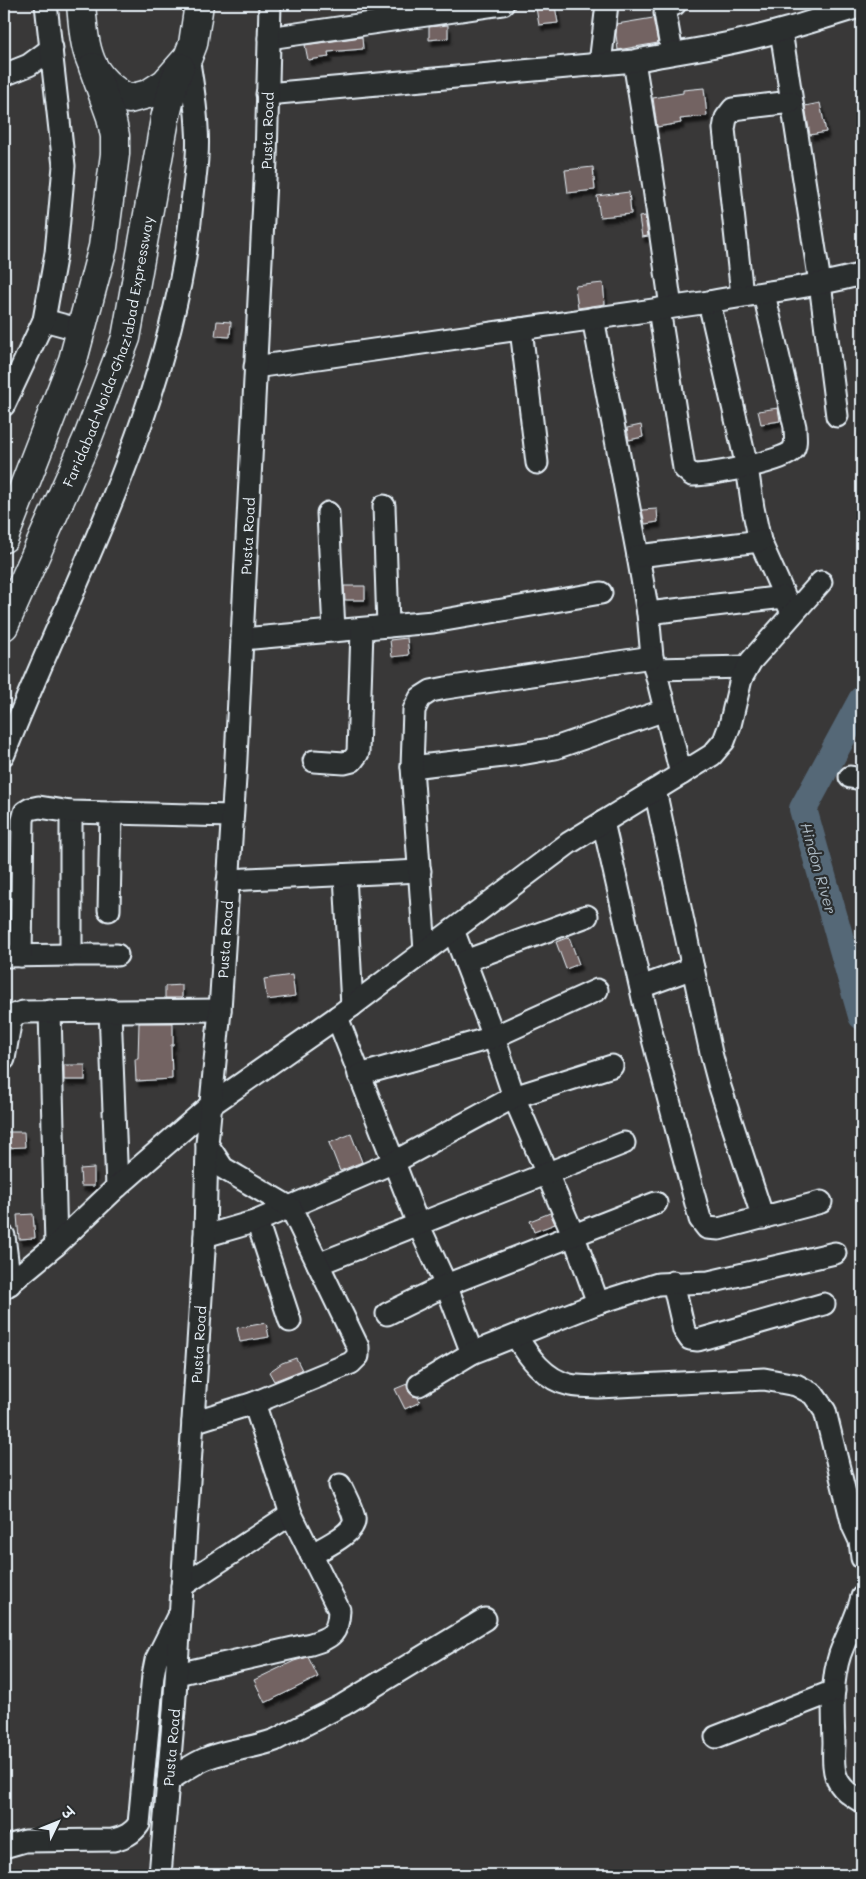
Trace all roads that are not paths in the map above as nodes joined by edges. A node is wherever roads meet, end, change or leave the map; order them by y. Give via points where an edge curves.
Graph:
1 (46, 4) edge
2 (81, 4) edge
3 (199, 4) edge
4 (270, 4) edge
5 (504, 4) edge
6 (607, 4) edge
7 (675, 4) edge
8 (862, 6) edge
9 (781, 31) junction
10 (269, 38) junction
11 (52, 48) junction
12 (672, 52) junction
13 (634, 61) junction
14 (184, 62) junction
15 (600, 64) junction
16 (93, 67) junction
17 (4, 75) edge
18 (267, 94) junction
19 (791, 102) junction
20 (861, 281) edge
21 (820, 284) junction
22 (764, 294) junction
23 (742, 295) junction
24 (709, 302) junction
25 (665, 308) junction
26 (593, 318) junction
27 (44, 320) junction
28 (522, 329) junction
29 (81, 330) junction
30 (255, 367) junction
31 (4, 405) edge
32 (837, 416) dead end
33 (537, 463) dead end
34 (747, 467) junction
35 (384, 506) dead end
36 (328, 513) dead end
37 (4, 538) edge
38 (760, 541) junction
39 (638, 556) junction
40 (821, 582) dead end
41 (601, 593) dead end
42 (788, 605) junction
43 (648, 613) junction
44 (4, 626) edge
45 (388, 626) junction
46 (334, 630) junction
47 (362, 630) junction
48 (242, 639) junction
49 (653, 663) junction
50 (747, 667) junction
51 (665, 710) junction
52 (4, 754) edge
53 (314, 762) dead end
54 (412, 767) junction
55 (680, 774) junction
56 (655, 790) junction
57 (70, 812) junction
58 (110, 813) junction
59 (232, 816) junction
60 (603, 822) junction
61 (420, 871) junction
62 (344, 875) junction
63 (228, 880) junction
64 (109, 910) dead end
65 (587, 916) dead end
66 (454, 930) junction
67 (425, 951) junction
68 (71, 955) junction
69 (117, 955) dead end
70 (12, 956) edge
71 (465, 961) junction
72 (693, 968) junction
73 (641, 987) junction
74 (597, 990) dead end
75 (110, 1010) junction
76 (220, 1010) junction
77 (50, 1011) junction
78 (344, 1011) junction
79 (494, 1037) junction
80 (4, 1059) edge
81 (612, 1066) dead end
82 (359, 1075) junction
83 (514, 1097) junction
84 (211, 1105) junction
85 (624, 1142) dead end
86 (207, 1144) junction
87 (394, 1162) junction
88 (546, 1174) junction
89 (117, 1187) junction
90 (821, 1202) dead end
91 (656, 1203) dead end
92 (290, 1208) junction
93 (763, 1218) junction
94 (257, 1221) junction
95 (418, 1224) junction
96 (573, 1234) junction
97 (4, 1236) edge
98 (205, 1236) junction
99 (56, 1245) junction
100 (836, 1253) dead end
101 (318, 1264) junction
102 (673, 1282) junction
103 (446, 1285) junction
104 (7, 1286) edge
105 (598, 1303) junction
106 (824, 1304) dead end
107 (387, 1314) dead end
108 (290, 1321) dead end
109 (516, 1336) junction
110 (472, 1353) junction
111 (419, 1385) dead end
112 (254, 1403) junction
113 (193, 1422) junction
114 (340, 1485) dead end
115 (291, 1514) junction
116 (310, 1555) junction
117 (862, 1558) edge
118 (862, 1581) edge
119 (182, 1586) junction
120 (862, 1588) edge
121 (862, 1597) edge
122 (181, 1611) junction
123 (485, 1619) dead end
124 (177, 1674) junction
125 (834, 1691) junction
126 (716, 1738) dead end
127 (168, 1781) junction
128 (862, 1802) edge
129 (4, 1847) edge
130 (160, 1875) edge

1 - 11 street
2 - 16 main road
3 - 14 main road, Faridabad-Noida-Ghaziabad Expressway via 193,44
4 - 10 street, Pusta Road
5 - 10 street
6 - 15 street
7 - 12 street via 665,13
8 - 9 street
9 - 12 street via 724,45
9 - 19 street
10 - 18 street, Pusta Road
11 - 17 street via 29,65
11 - 27 street via 64,166 56,253
12 - 13 street
13 - 15 street
13 - 25 street via 650,160
14 - 16 main road via 165,83 148,94 130,99 113,90
14 - 44 main road, Faridabad-Noida-Ghaziabad Expressway via 174,82 165,119 126,338 88,437
14 - 52 street via 196,102 197,157 184,267 164,347 134,444
15 - 18 street
16 - 29 main road via 111,117 116,154 102,247
18 - 30 street, Pusta Road
19 - 21 street
19 - 23 street via 733,109 726,118 724,129
20 - 21 street
21 - 22 street
21 - 32 street
22 - 23 street
22 - 34 street via 796,440 793,450 785,456
23 - 24 street
24 - 25 street
24 - 34 street
25 - 26 street
25 - 34 street via 684,468 692,475
26 - 28 street
26 - 39 street
27 - 29 street
27 - 31 street
28 - 30 street
28 - 33 street
29 - 37 main road via 73,360
30 - 48 street, Pusta Road
34 - 38 street
35 - 45 street
36 - 46 street
38 - 39 street
38 - 42 street
39 - 43 street
40 - 42 street
41 - 45 street via 433,622
42 - 43 street
42 - 50 street
43 - 49 street
45 - 47 street
46 - 47 street
46 - 48 street
47 - 53 street via 358,753 352,761 344,763
48 - 59 street, Pusta Road
49 - 50 street
49 - 51 street
49 - 54 street via 431,691 420,698 414,710
50 - 55 street via 724,741 712,756
51 - 54 street via 555,748
51 - 55 street
54 - 61 street
55 - 56 street
56 - 60 street
56 - 72 street
57 - 58 street
57 - 68 street
57 - 70 street via 38,808 25,812
58 - 59 street
58 - 64 street
59 - 63 street, Pusta Road
60 - 66 street via 569,843
60 - 73 street
61 - 62 street
61 - 67 street
62 - 63 street
62 - 78 street
63 - 76 street, Pusta Road
65 - 71 street
66 - 67 street
66 - 71 street
67 - 78 street
68 - 69 street
68 - 70 street
71 - 79 street
72 - 73 street
72 - 93 street via 720,1087
73 - 93 street via 700,1219 707,1228 719,1229
74 - 79 street
75 - 76 street
75 - 77 street
75 - 89 street
76 - 84 street, Pusta Road
77 - 80 street via 14,1015
77 - 99 street
78 - 82 street
78 - 84 street
79 - 82 street
79 - 83 street
81 - 83 street
82 - 87 street
83 - 87 street
83 - 88 street
84 - 86 street, Pusta Road
84 - 89 street
85 - 88 street
86 - 92 street via 224,1168
86 - 98 street, Pusta Road
87 - 92 street
87 - 95 street
88 - 95 street
88 - 96 street
89 - 99 street
90 - 93 street
91 - 96 street
92 - 94 street
92 - 101 street
94 - 98 street
94 - 108 street
95 - 101 street
95 - 103 street
96 - 103 street
96 - 105 street
97 - 104 street
98 - 113 street, Pusta Road
99 - 104 street
100 - 102 street via 718,1280
101 - 112 street via 358,1347 358,1356 351,1363
102 - 105 street
102 - 106 street via 684,1330 690,1339 698,1340
103 - 107 street
103 - 110 street
105 - 109 street
109 - 110 street
109 - 117 street via 529,1358 554,1380 571,1386 764,1379 796,1385 814,1394 825,1411
110 - 111 street
112 - 113 street
112 - 115 street
113 - 119 street, Pusta Road
114 - 116 street via 354,1518 354,1526
115 - 116 street
115 - 119 street
116 - 124 street via 338,1610 338,1626 328,1638
118 - 120 street
119 - 122 street, Pusta Road
121 - 125 street via 840,1656
122 - 124 street, Pusta Road
122 - 129 street via 156,1660 139,1824 134,1832 114,1840 26,1841
123 - 127 street via 343,1705 275,1740 210,1757
124 - 127 street, Pusta Road
125 - 126 street
125 - 128 street via 836,1776 846,1790
127 - 130 street, Pusta Road

